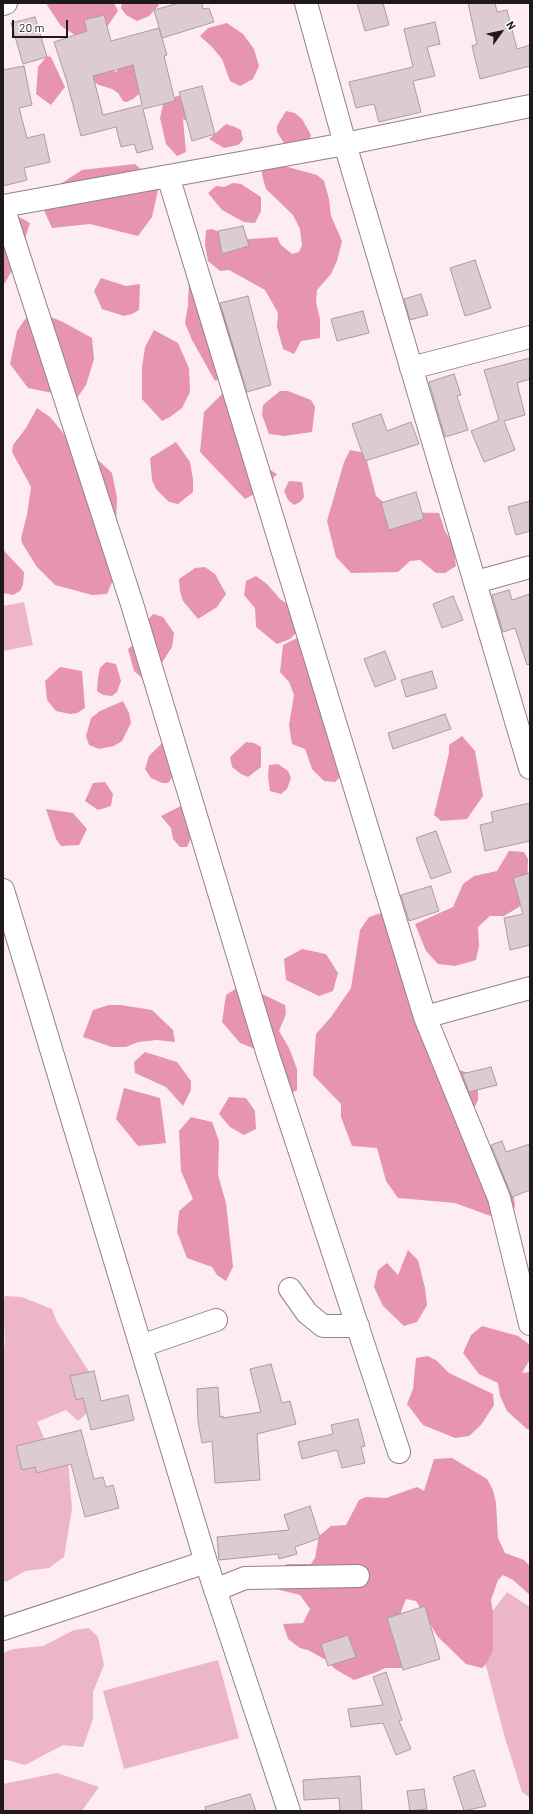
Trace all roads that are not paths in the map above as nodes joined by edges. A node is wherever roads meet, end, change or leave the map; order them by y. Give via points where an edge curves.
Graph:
1 (6, 3) edge
2 (306, 3) edge
3 (3, 4) edge
4 (530, 106) edge
5 (345, 144) junction
6 (168, 176) junction
7 (3, 206) edge
8 (530, 337) edge
9 (411, 368) junction
10 (530, 567) edge
11 (476, 582) junction
12 (530, 768) edge
13 (3, 890) edge
14 (530, 988) edge
15 (424, 1017) junction
16 (290, 1289) dead end
17 (216, 1320) dead end
18 (530, 1324) edge
19 (358, 1326) junction
20 (141, 1346) junction
21 (399, 1452) dead end
22 (206, 1562) junction
23 (358, 1576) dead end
24 (215, 1590) junction
25 (3, 1629) edge
26 (289, 1811) edge

1 - 3 street
2 - 5 street
4 - 5 street
5 - 6 street
5 - 9 street
6 - 7 street
6 - 15 street
7 - 19 street via 132,604 268,1055
8 - 9 street
9 - 11 street
10 - 11 street
11 - 12 street
13 - 20 street
14 - 15 street
15 - 18 street via 498,1198
16 - 19 street via 307,1313 322,1326
17 - 20 street
19 - 21 street
20 - 22 street
22 - 24 street
22 - 25 street
23 - 24 street via 244,1578
24 - 26 street

